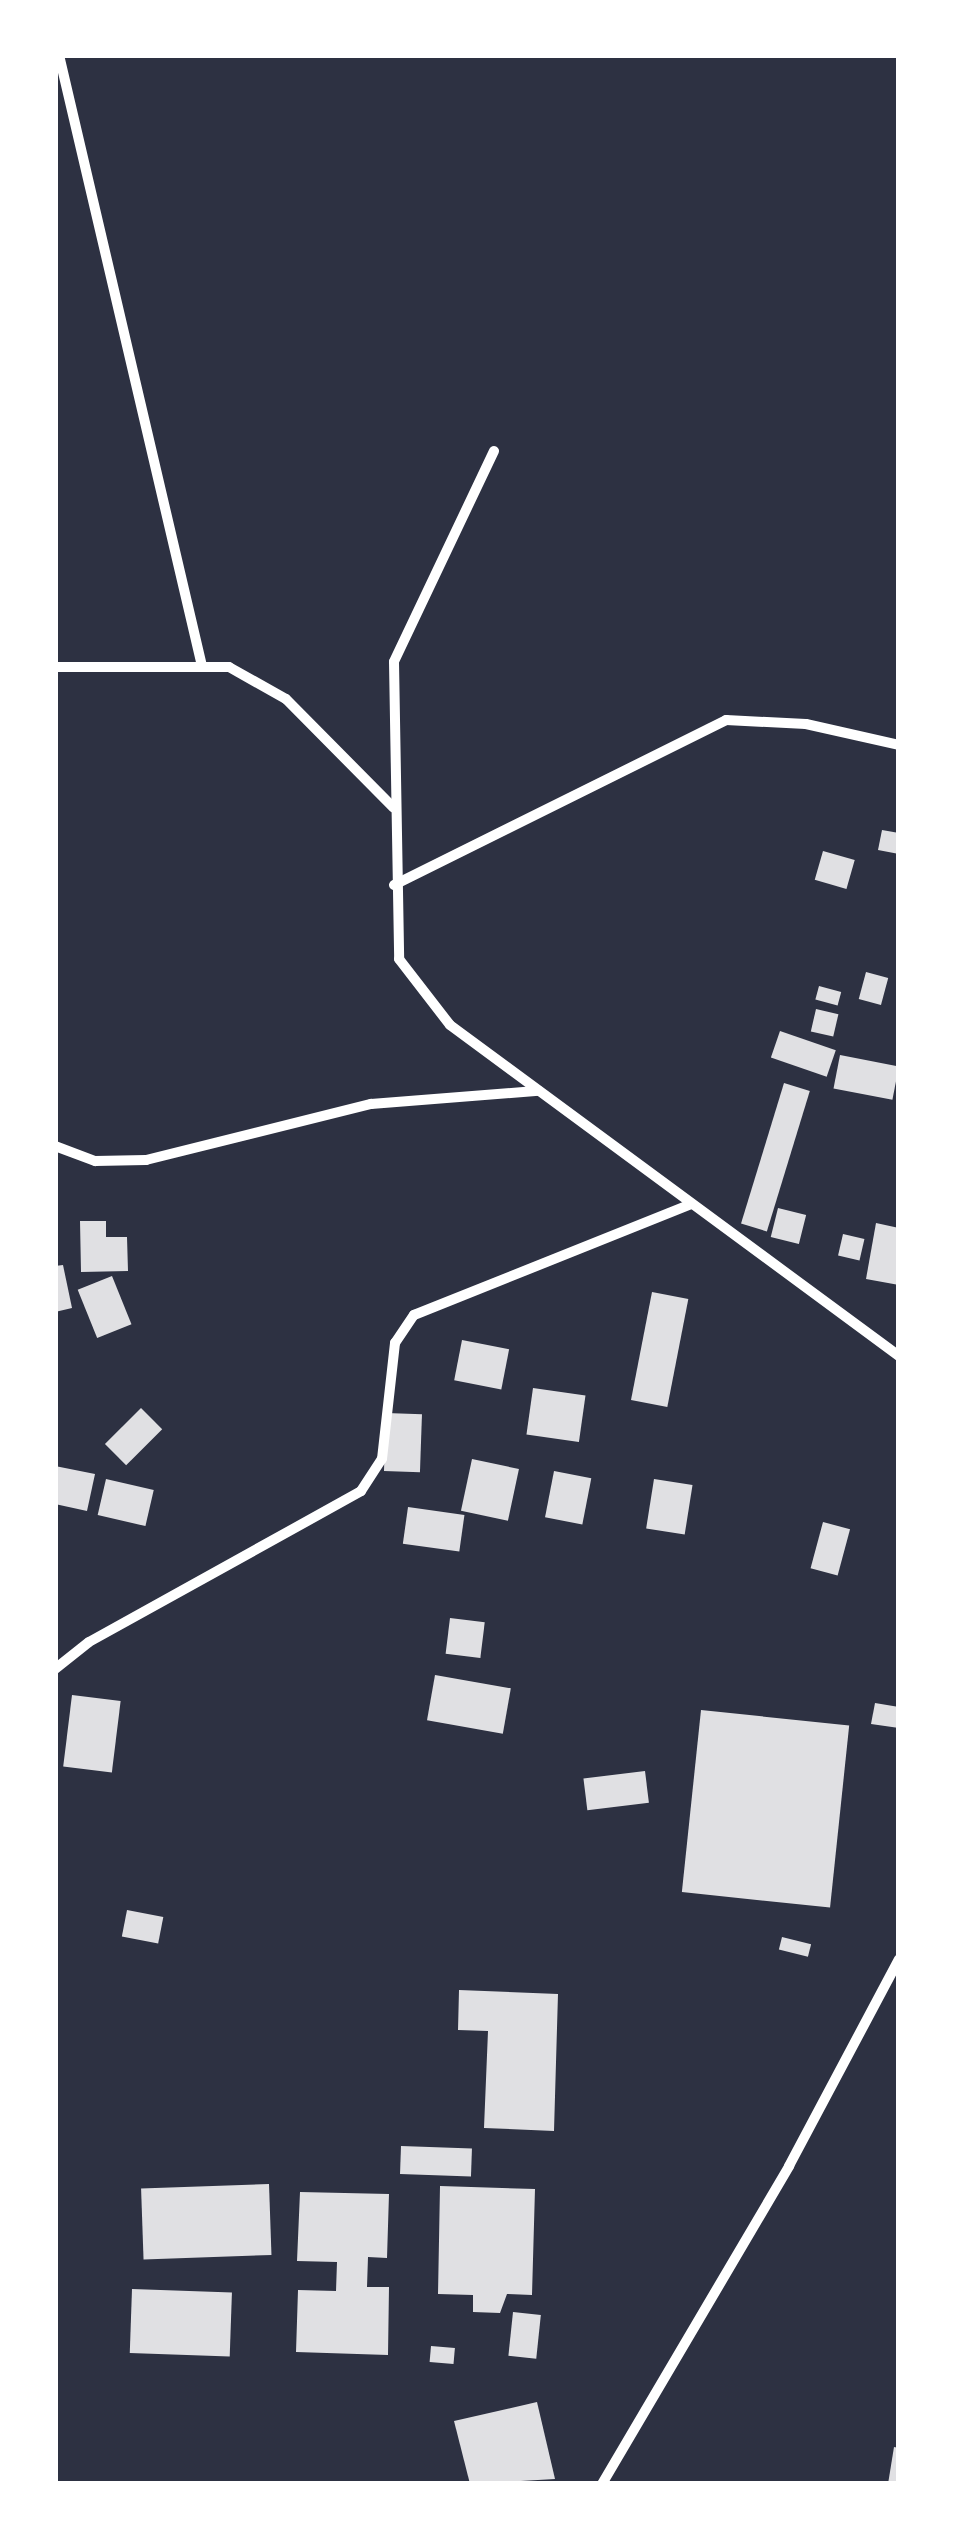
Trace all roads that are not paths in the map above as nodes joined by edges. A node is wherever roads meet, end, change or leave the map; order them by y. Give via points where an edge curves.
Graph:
1 (58, 55) edge
2 (494, 451) dead end
3 (202, 666) junction
4 (55, 667) edge
5 (899, 746) edge
6 (394, 808) junction
7 (394, 885) junction
8 (539, 1091) junction
9 (55, 1146) edge
10 (692, 1204) junction
11 (899, 1356) edge
12 (55, 1669) edge
13 (899, 1959) edge
14 (602, 2484) edge

1 - 3 street
2 - 6 street via 394,662
3 - 4 street
3 - 6 street via 229,668 286,699
5 - 7 street via 806,724 726,720
6 - 7 street
7 - 8 street via 399,959 450,1026
8 - 9 street via 371,1104 146,1160 95,1161
8 - 10 street
10 - 11 street
10 - 12 street via 414,1315 395,1344 382,1459 361,1491 88,1642
13 - 14 street via 789,2166

